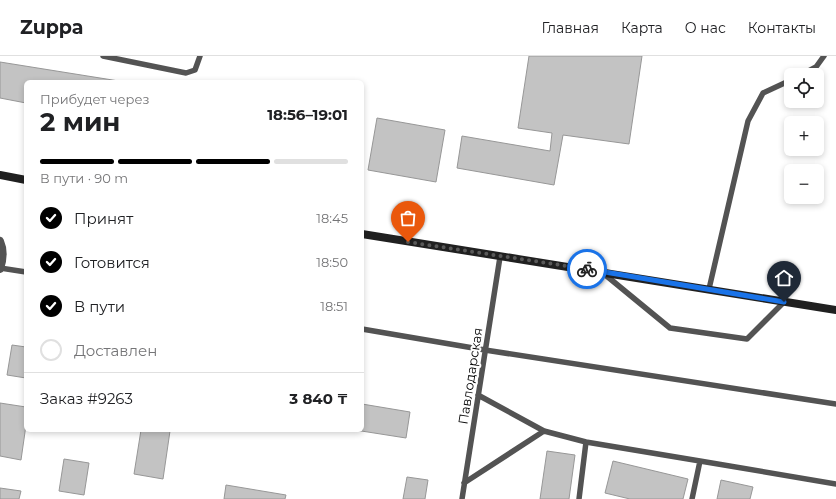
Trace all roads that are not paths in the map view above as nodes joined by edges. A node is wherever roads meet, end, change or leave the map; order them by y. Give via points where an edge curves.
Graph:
1 (103, 56) edge
2 (200, 56) edge
3 (824, 56) edge
4 (814, 68) edge
5 (784, 83) edge
6 (0, 175) edge
7 (24, 180) edge
8 (364, 234) edge
9 (0, 241) edge
10 (500, 256) junction
11 (0, 268) edge
12 (24, 272) edge
13 (601, 272) junction
14 (709, 290) junction
15 (784, 302) junction
16 (836, 310) edge
17 (364, 329) edge
18 (485, 350) junction
19 (478, 395) junction
20 (836, 404) edge
21 (544, 431) junction
22 (586, 442) junction
23 (700, 461) junction
24 (464, 483) junction
25 (836, 484) edge
26 (462, 499) edge
27 (579, 499) edge
28 (692, 499) edge

1 - 2 lane via 186,73 195,70
3 - 4 lane
5 - 14 lane via 763,93 748,121
6 - 7 street
8 - 10 street
9 - 11 street via 3,258
10 - 13 street
10 - 18 lane, Павлодарская
11 - 12 lane
13 - 14 street
13 - 15 lane via 670,328 747,339
14 - 15 street
15 - 16 street
17 - 18 lane
18 - 19 lane, Павлодарская
18 - 20 lane
19 - 21 lane
19 - 24 lane, Павлодарская
21 - 22 lane
21 - 24 lane
22 - 23 lane
22 - 27 lane
23 - 25 lane
23 - 28 lane
24 - 26 lane, Павлодарская

